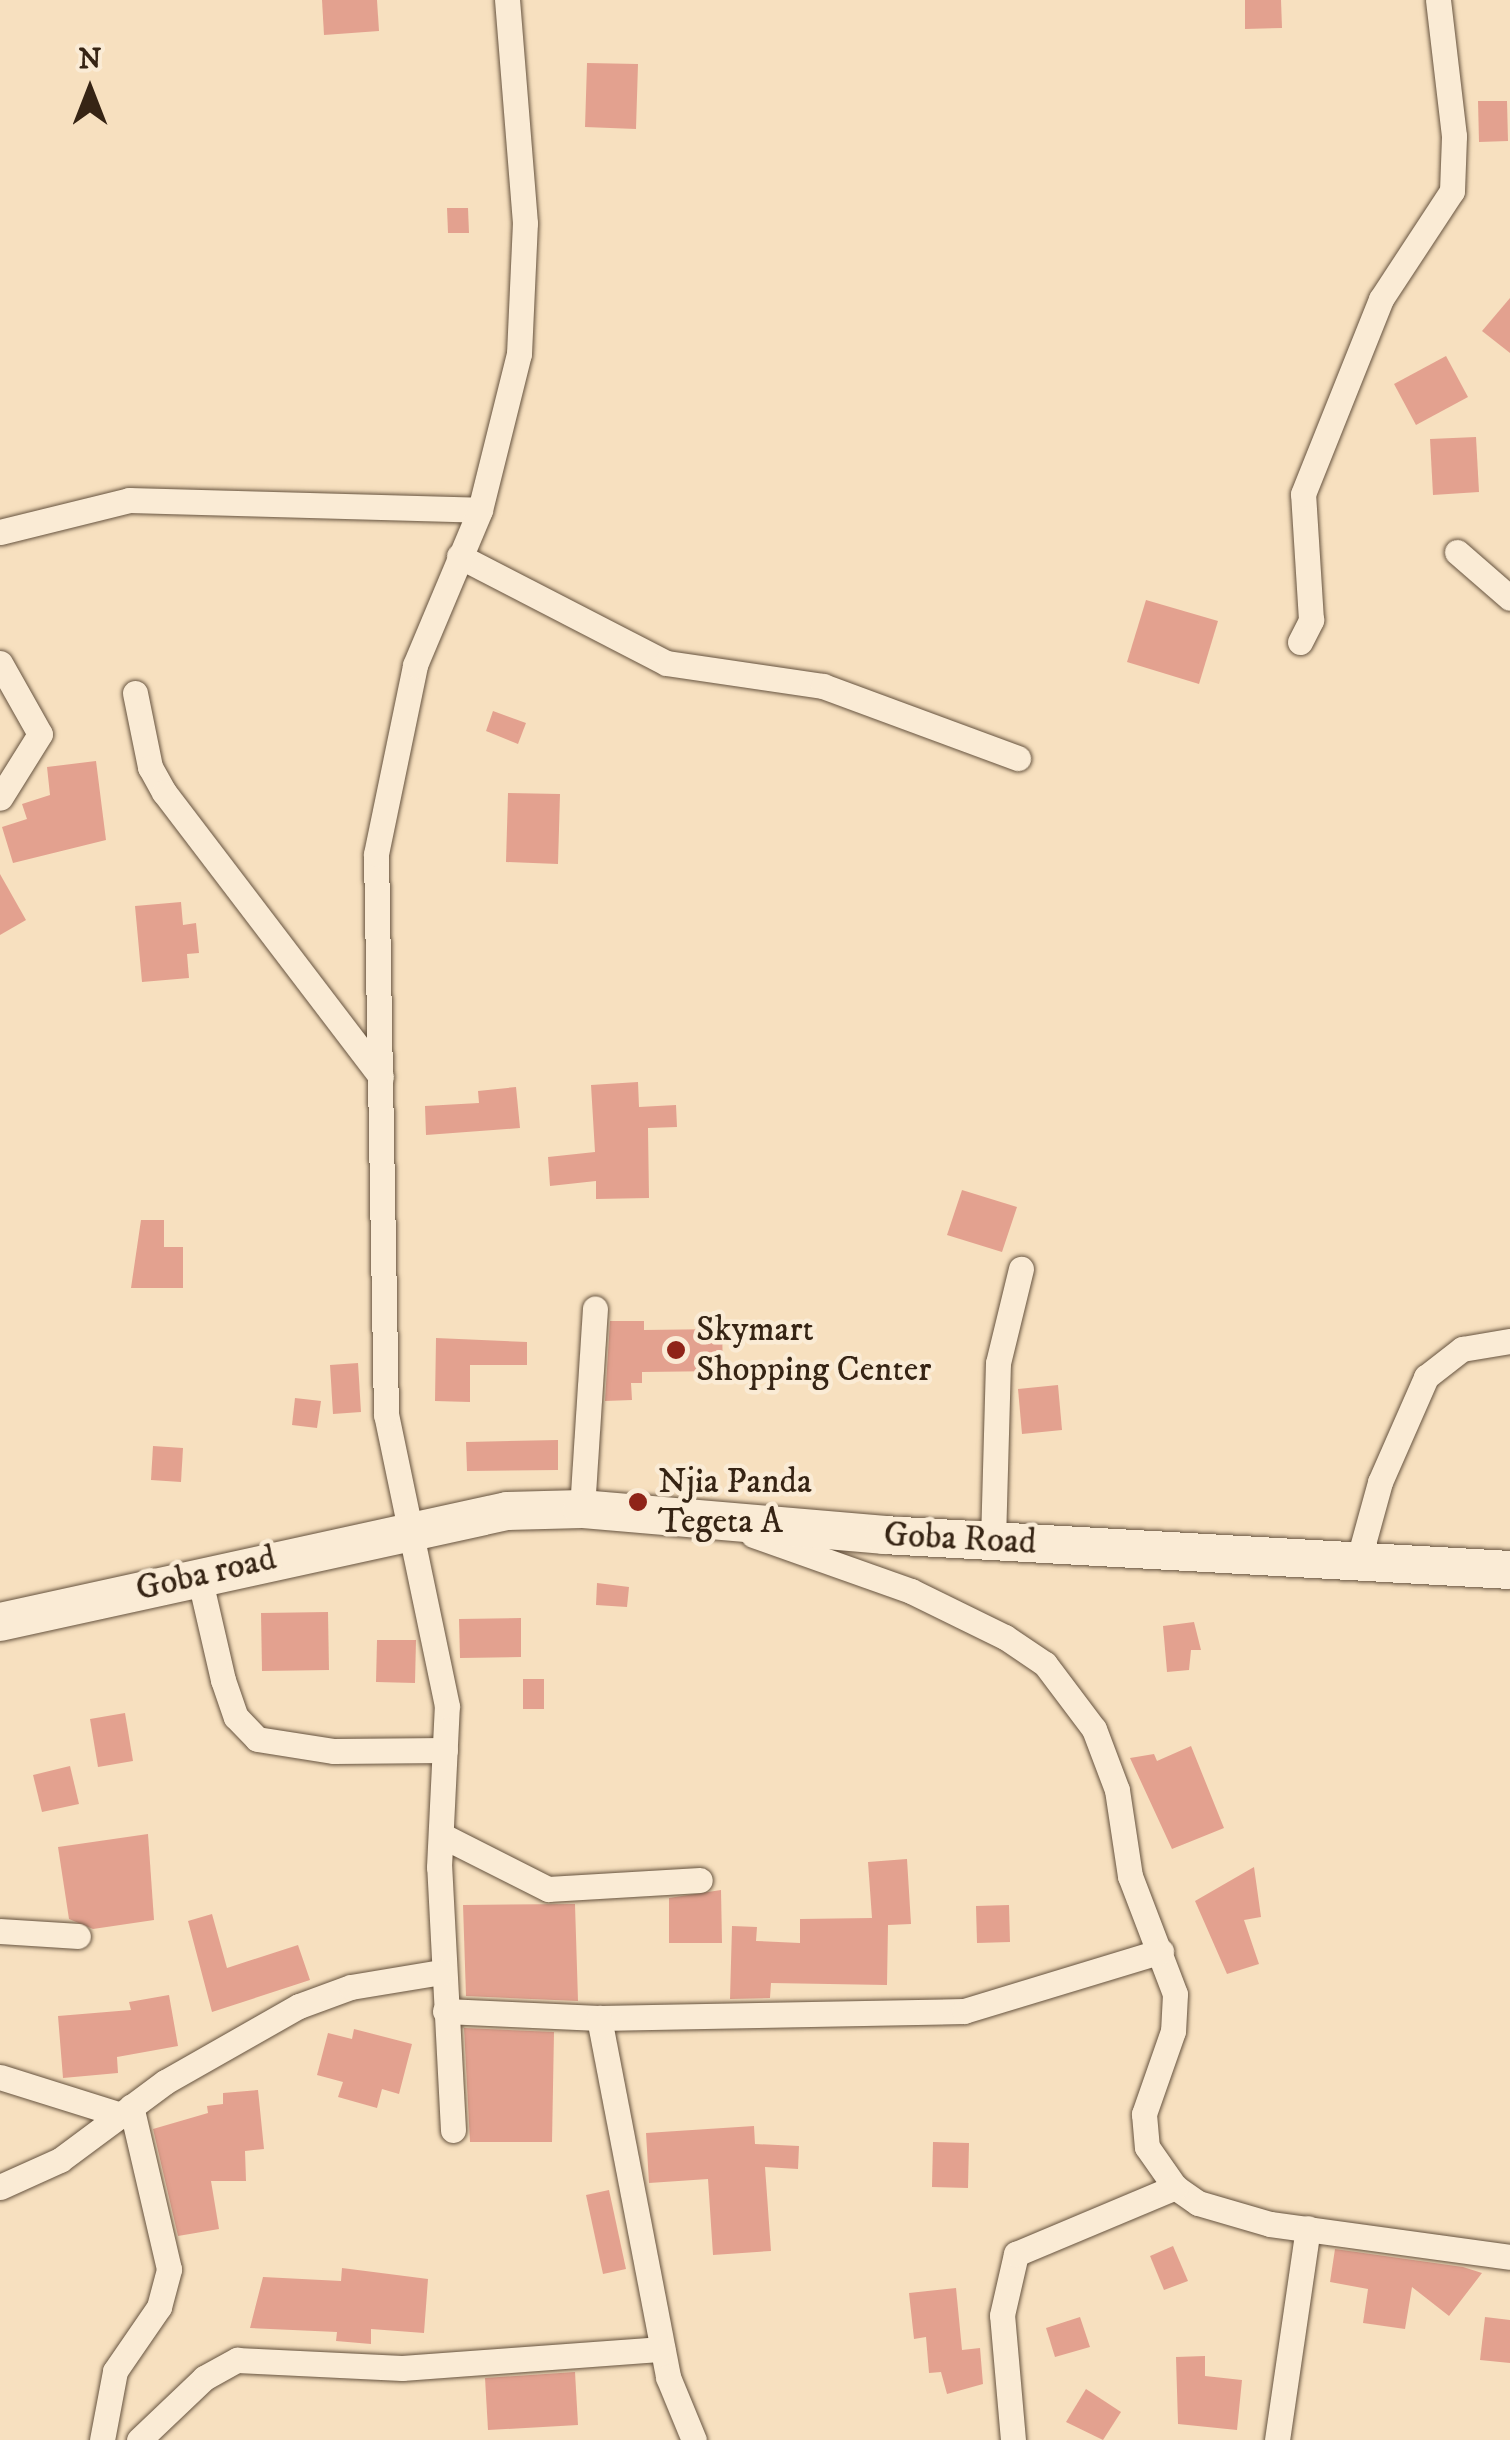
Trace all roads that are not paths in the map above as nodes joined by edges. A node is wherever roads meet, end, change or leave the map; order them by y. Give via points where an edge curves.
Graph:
1 (507, 0) edge
2 (1438, 0) edge
3 (480, 510) junction
4 (0, 532) edge
5 (1457, 552) dead end
6 (459, 556) junction
7 (1510, 598) edge
8 (1300, 642) dead end
9 (0, 663) edge
10 (135, 693) dead end
11 (1018, 758) dead end
12 (0, 798) edge
13 (381, 1077) junction
14 (1021, 1269) dead end
15 (594, 1308) dead end
16 (1510, 1341) edge
17 (582, 1509) junction
18 (724, 1524) junction
19 (412, 1527) junction
20 (993, 1541) junction
21 (1358, 1562) junction
22 (1510, 1570) edge
23 (199, 1576) junction
24 (0, 1622) edge
25 (445, 1750) junction
26 (441, 1835) junction
27 (700, 1880) dead end
28 (0, 1931) edge
29 (78, 1936) dead end
30 (1160, 1951) junction
31 (442, 1972) junction
32 (445, 2012) junction
33 (599, 2018) junction
34 (0, 2077) edge
35 (124, 2110) junction
36 (453, 2130) dead end
37 (0, 2187) edge
38 (1174, 2187) junction
39 (1308, 2228) junction
40 (1510, 2258) edge
41 (662, 2350) junction
42 (102, 2440) edge
43 (139, 2440) edge
44 (694, 2440) edge
45 (1013, 2440) edge
46 (1277, 2440) edge

1 - 3 street via 525,223 520,354
2 - 8 street via 1454,136 1452,191 1380,299 1303,494 1311,620
3 - 4 street via 130,500
3 - 6 street
5 - 7 street
6 - 11 street via 666,662 823,686
6 - 13 street via 415,665 380,822
9 - 12 street via 40,734
10 - 13 street via 150,767 164,792
13 - 19 street via 386,1415
14 - 20 street via 998,1363
15 - 17 street
16 - 21 street via 1462,1350 1426,1377 1380,1482
17 - 18 main road, Goba Road
17 - 19 main road, Goba Road
18 - 20 main road, Goba Road
18 - 30 street via 945,1606 1044,1664 1108,1757 1130,1876
19 - 23 main road, Goba road
19 - 25 street via 442,1674
20 - 21 main road, Goba Road
21 - 22 main road, Goba Road
23 - 24 main road, Goba road
23 - 25 street via 222,1680 236,1717 257,1739 334,1751
25 - 26 street
26 - 27 street via 548,1888
26 - 31 street
28 - 29 street
30 - 33 street via 964,2012
30 - 38 street via 1176,2011 1147,2097 1144,2134
31 - 32 street
31 - 35 street via 327,1994 234,2038
32 - 33 street
32 - 36 street
33 - 41 street via 640,2201
34 - 35 street
35 - 37 street via 60,2160
35 - 42 street via 169,2269 159,2307 115,2372
38 - 39 street via 1232,2214
38 - 45 street via 1016,2254 1002,2315
39 - 40 street
39 - 46 street
41 - 43 street via 402,2368 237,2360 204,2378
41 - 44 street via 680,2421

